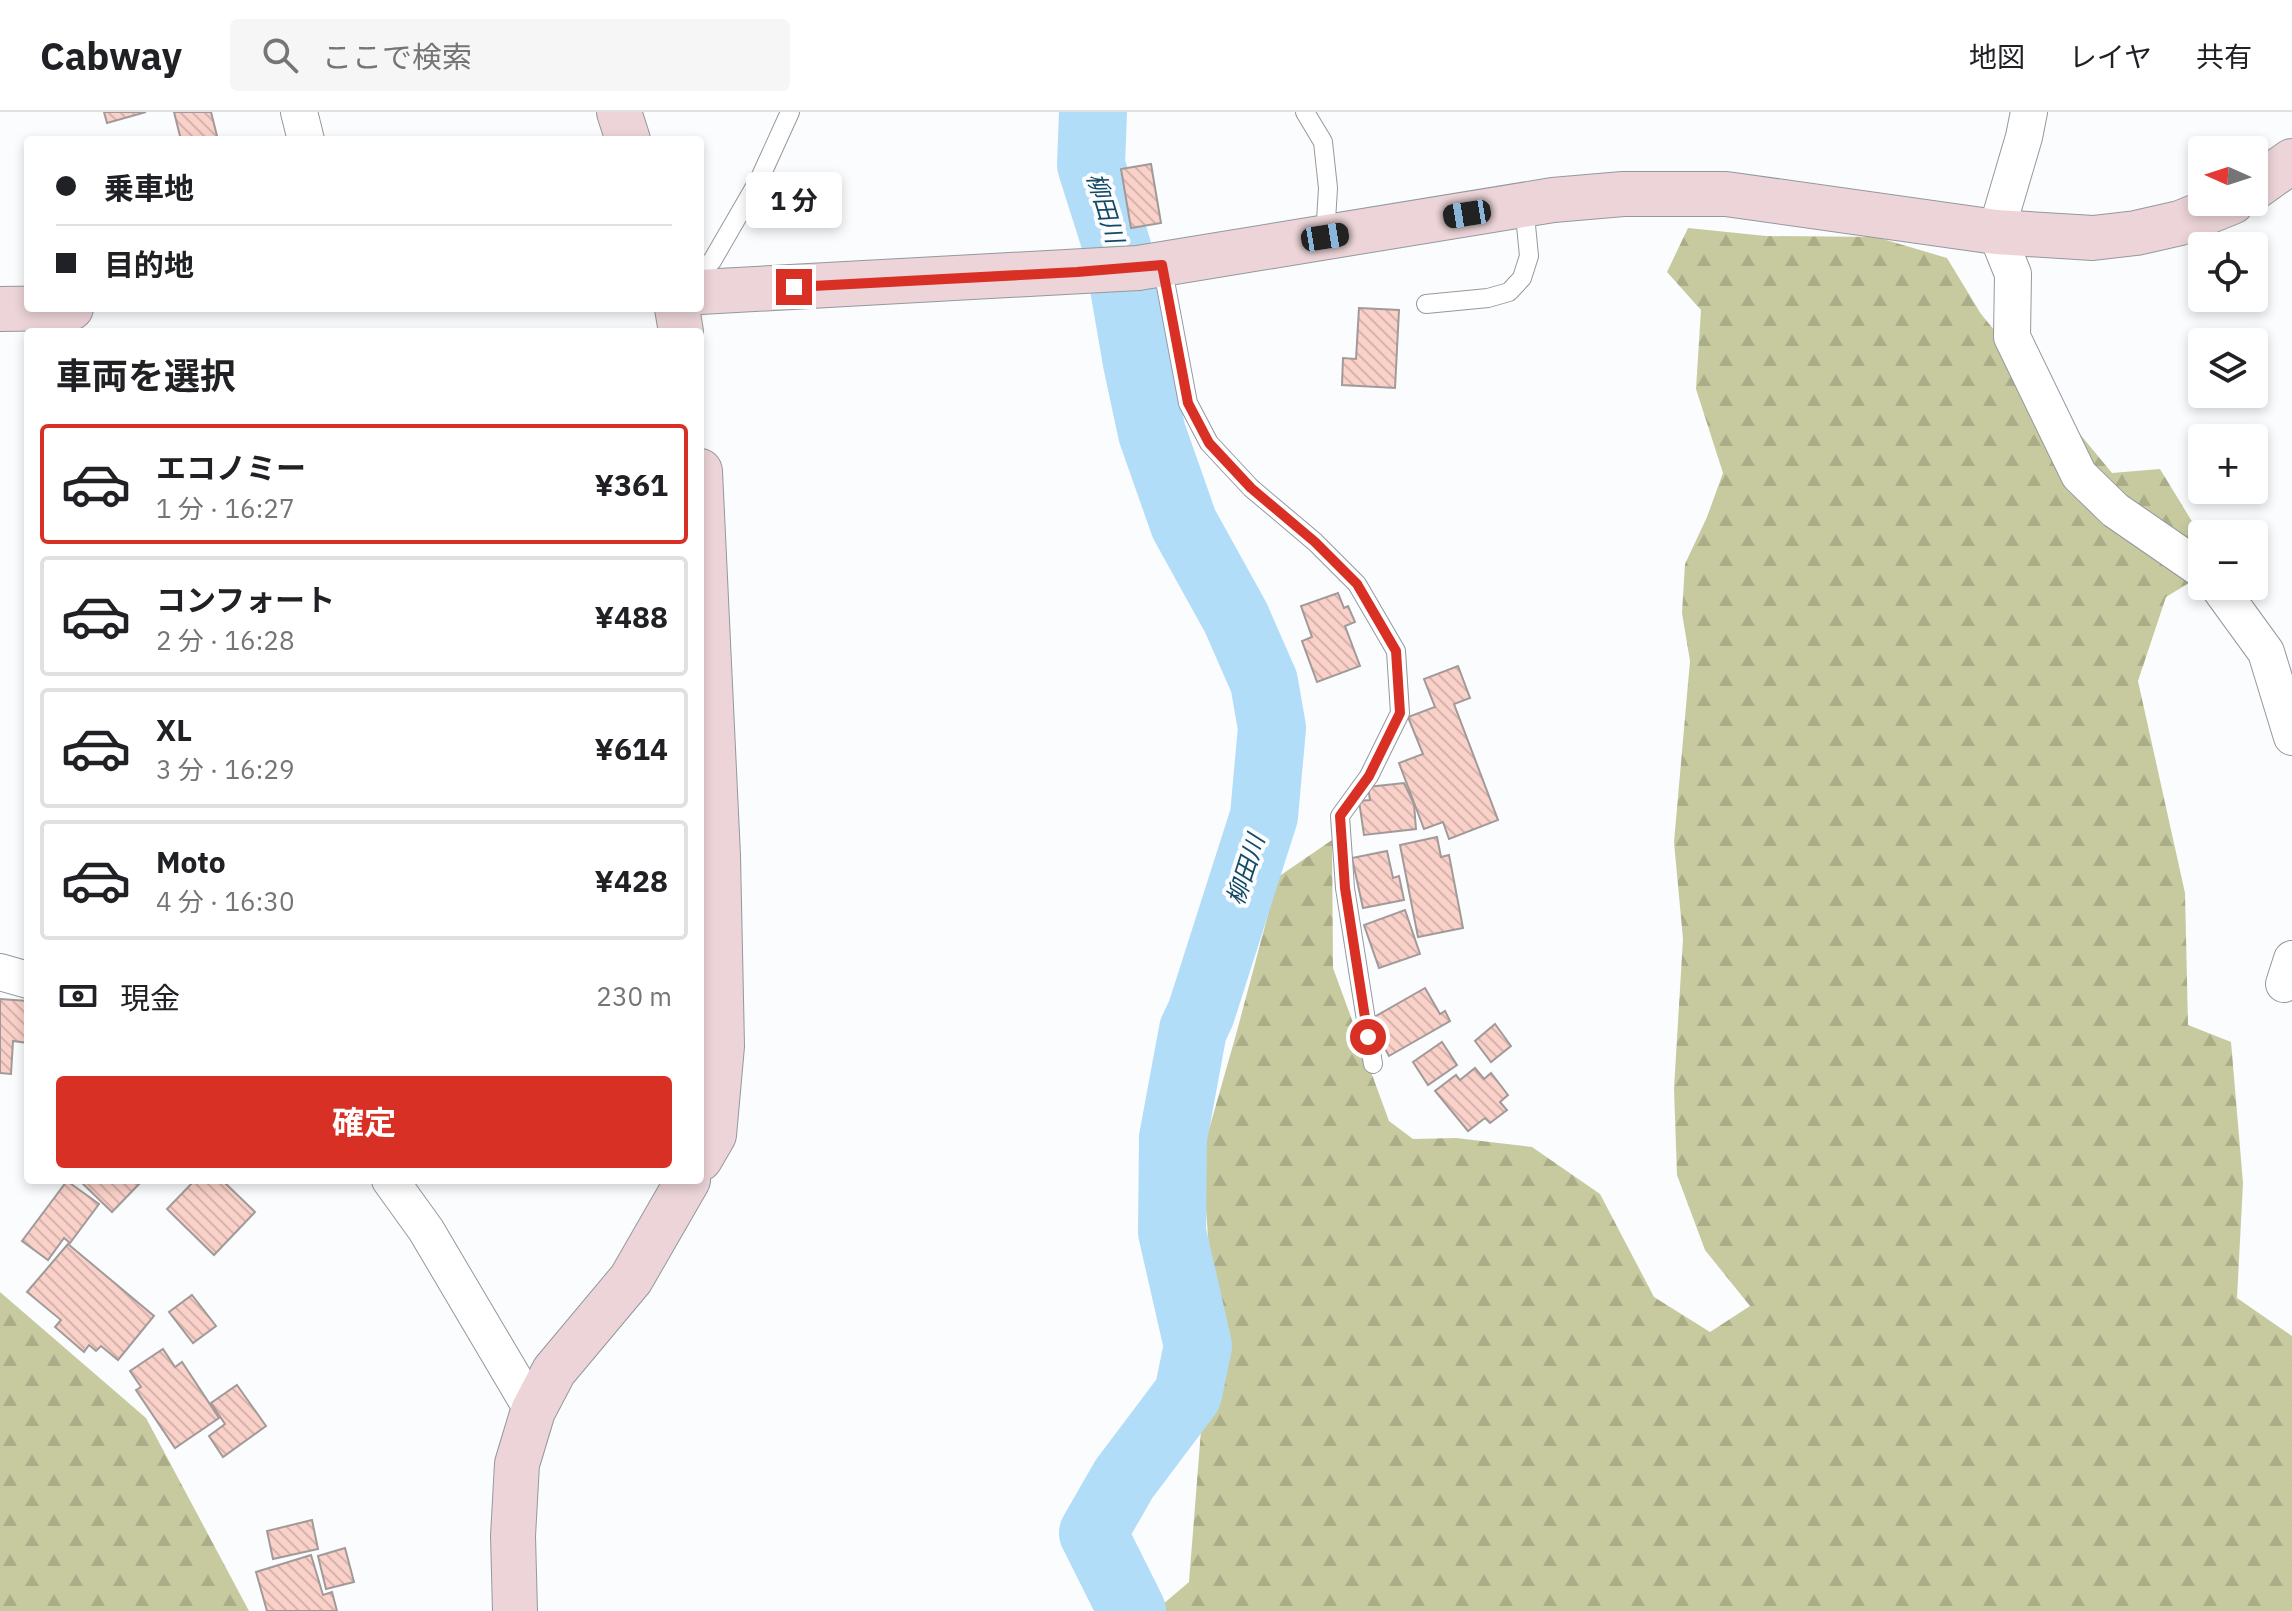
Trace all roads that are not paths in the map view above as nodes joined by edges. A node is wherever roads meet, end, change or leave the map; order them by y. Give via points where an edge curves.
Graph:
1 (299, 112) edge
2 (619, 112) edge
3 (790, 112) edge
4 (1305, 112) edge
5 (2029, 112) edge
6 (305, 136) edge
7 (627, 136) edge
8 (2292, 161) edge
9 (2268, 178) edge
10 (1524, 205) junction
11 (2197, 216) edge
12 (1996, 232) junction
13 (1325, 237) junction
14 (1150, 266) junction
15 (704, 268) edge
16 (704, 292) edge
17 (1426, 304) dead end
18 (0, 309) edge
19 (24, 309) edge
20 (704, 557) edge
21 (2188, 560) edge
22 (2228, 600) edge
23 (2292, 737) edge
24 (0, 972) edge
25 (24, 979) edge
26 (1373, 1064) dead end
27 (704, 1152) edge
28 (393, 1184) edge
29 (686, 1184) edge
30 (533, 1411) junction
31 (515, 1611) edge

1 - 6 street
2 - 7 street
3 - 15 lane via 760,178
4 - 13 lane via 1323,142 1328,188
5 - 12 street
8 - 9 street
10 - 12 street via 1623,194 1726,194
10 - 13 street
10 - 17 lane via 1529,256 1522,278 1509,292
11 - 12 street via 2093,238
12 - 21 street via 2013,274 2012,337 2079,475 2115,510
13 - 14 street
14 - 16 street
14 - 26 lane via 1188,403 1209,443 1357,584 1396,651 1400,713 1369,776 1340,816 1345,888
18 - 19 street
20 - 27 street via 722,1046 714,1135
22 - 23 street via 2266,652
24 - 25 street
28 - 30 street via 426,1230
29 - 30 street via 631,1279 554,1371
30 - 31 street via 517,1464

